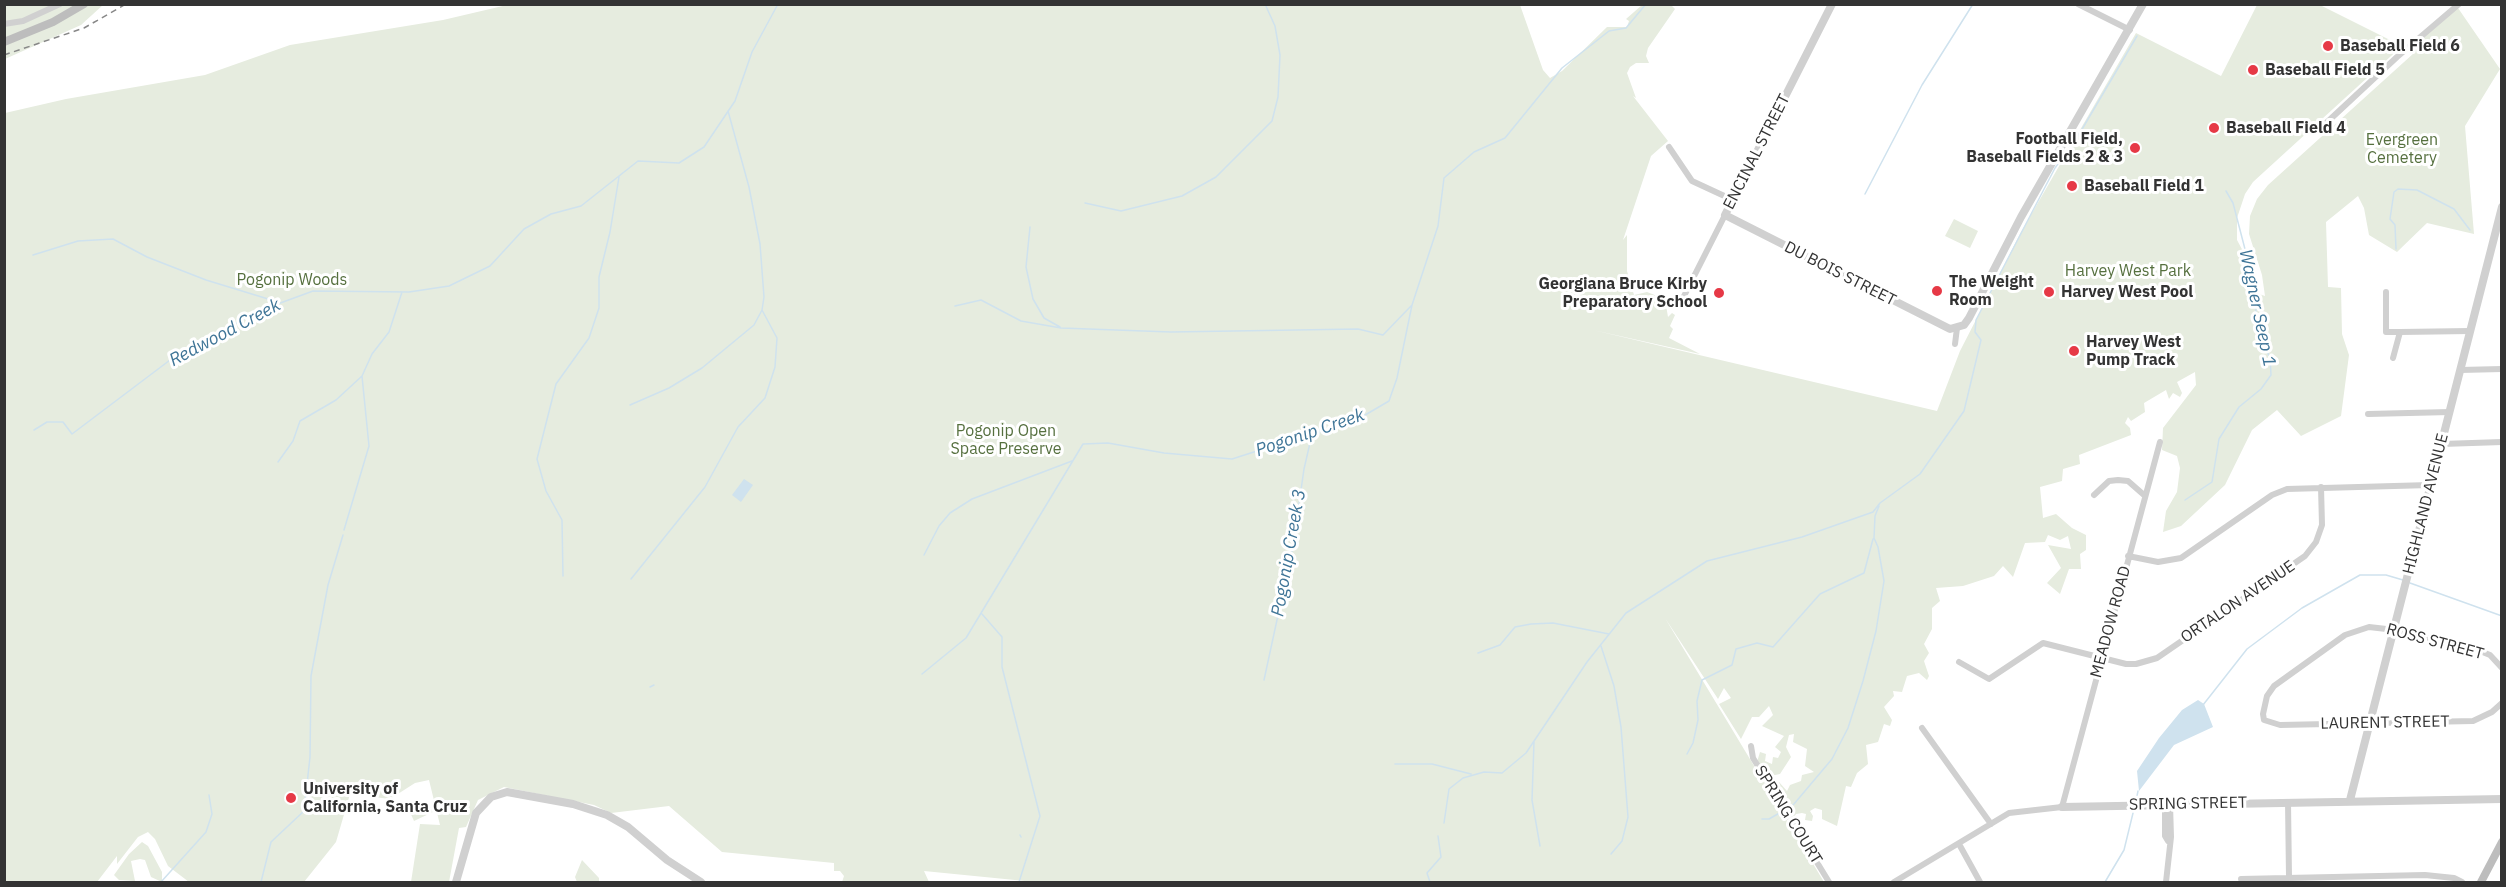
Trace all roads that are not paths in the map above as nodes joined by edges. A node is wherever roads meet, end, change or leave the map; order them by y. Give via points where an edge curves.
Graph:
1 (60, 4) edge
2 (84, 4) edge
3 (1832, 4) edge
4 (2078, 4) edge
5 (2143, 4) edge
6 (2459, 4) edge
7 (4, 24) edge
8 (2130, 30) junction
9 (4, 42) edge
10 (2324, 125) dead end
11 (1669, 147) dead end
12 (1733, 200) junction
13 (2501, 212) edge
14 (1725, 215) junction
15 (2386, 292) dead end
16 (1683, 300) dead end
17 (1957, 328) junction
18 (2469, 331) junction
19 (2400, 332) junction
20 (1955, 344) dead end
21 (2393, 358) dead end
22 (2502, 369) edge
23 (2460, 370) junction
24 (2450, 412) junction
25 (2368, 414) dead end
26 (2160, 442) dead end
27 (2502, 442) edge
28 (2442, 444) junction
29 (2430, 485) junction
30 (2321, 488) junction
31 (2094, 495) dead end
32 (2144, 495) junction
33 (2128, 556) junction
34 (2395, 630) junction
35 (2102, 658) junction
36 (1959, 662) dead end
37 (2502, 668) edge
38 (2502, 703) edge
39 (2264, 720) joint
40 (2369, 723) junction
41 (1922, 728) dead end
42 (1751, 746) dead end
43 (2502, 798) edge
44 (2350, 800) junction
45 (2288, 802) junction
46 (2168, 805) junction
47 (2062, 807) junction
48 (1991, 824) junction
49 (2502, 842) edge
50 (1959, 844) junction
51 (2289, 877) junction
52 (2241, 879) dead end
53 (2335, 880) edge
54 (456, 882) edge
55 (701, 882) edge
56 (1829, 882) edge
57 (1894, 882) edge
58 (1980, 882) edge
59 (2166, 882) edge
60 (2462, 882) edge
61 (2481, 882) edge

1 - 7 street via 23,21
2 - 9 main road
3 - 12 street, ENCINAL STREET
4 - 8 street
5 - 8 street
6 - 10 street
8 - 17 street via 2042,179 1969,318
11 - 12 street via 1692,181
12 - 14 street, ENCINAL STREET
13 - 18 street, HIGHLAND AVENUE
14 - 16 street, ENCINAL STREET
14 - 17 street, DU BOIS STREET via 1943,326
15 - 19 street via 2386,332
17 - 20 street
18 - 19 street
18 - 23 street, HIGHLAND AVENUE
19 - 21 street
22 - 23 street
23 - 24 street, HIGHLAND AVENUE
24 - 25 street
24 - 28 street, HIGHLAND AVENUE
26 - 32 street, MEADOW ROAD
27 - 28 street
28 - 29 street, HIGHLAND AVENUE
29 - 30 street
29 - 34 street, HIGHLAND AVENUE
30 - 33 street via 2287,489 2272,495 2181,558 2158,562
30 - 35 street, ORTALON AVENUE via 2322,525 2305,556 2157,658 2136,664
31 - 32 street via 2109,482 2118,480
32 - 33 street, MEADOW ROAD
33 - 35 street, MEADOW ROAD
34 - 37 street, ROSS STREET via 2480,651
34 - 39 street, ROSS STREET via 2369,627 2345,635 2274,686 2264,706
34 - 40 street, HIGHLAND AVENUE
35 - 36 street, ORTALON AVENUE via 2043,643 1989,679
35 - 47 street, MEADOW ROAD
38 - 40 street, LAURENT STREET via 2473,721
39 - 40 street, LAURENT STREET via 2280,725
40 - 44 street, HIGHLAND AVENUE
41 - 48 street
42 - 56 street, SPRING COURT via 1753,758
43 - 44 street, SPRING STREET
44 - 45 street, SPRING STREET
45 - 46 street, SPRING STREET
45 - 51 street
46 - 47 street, SPRING STREET
46 - 59 street via 2171,837
47 - 48 street, SPRING STREET via 2009,813
48 - 50 street, SPRING STREET
49 - 61 main road
50 - 57 street, SPRING STREET
50 - 58 street
51 - 52 street
51 - 53 street
53 - 60 street via 2425,875
54 - 55 street via 476,813 499,794 522,794 598,811 628,827

